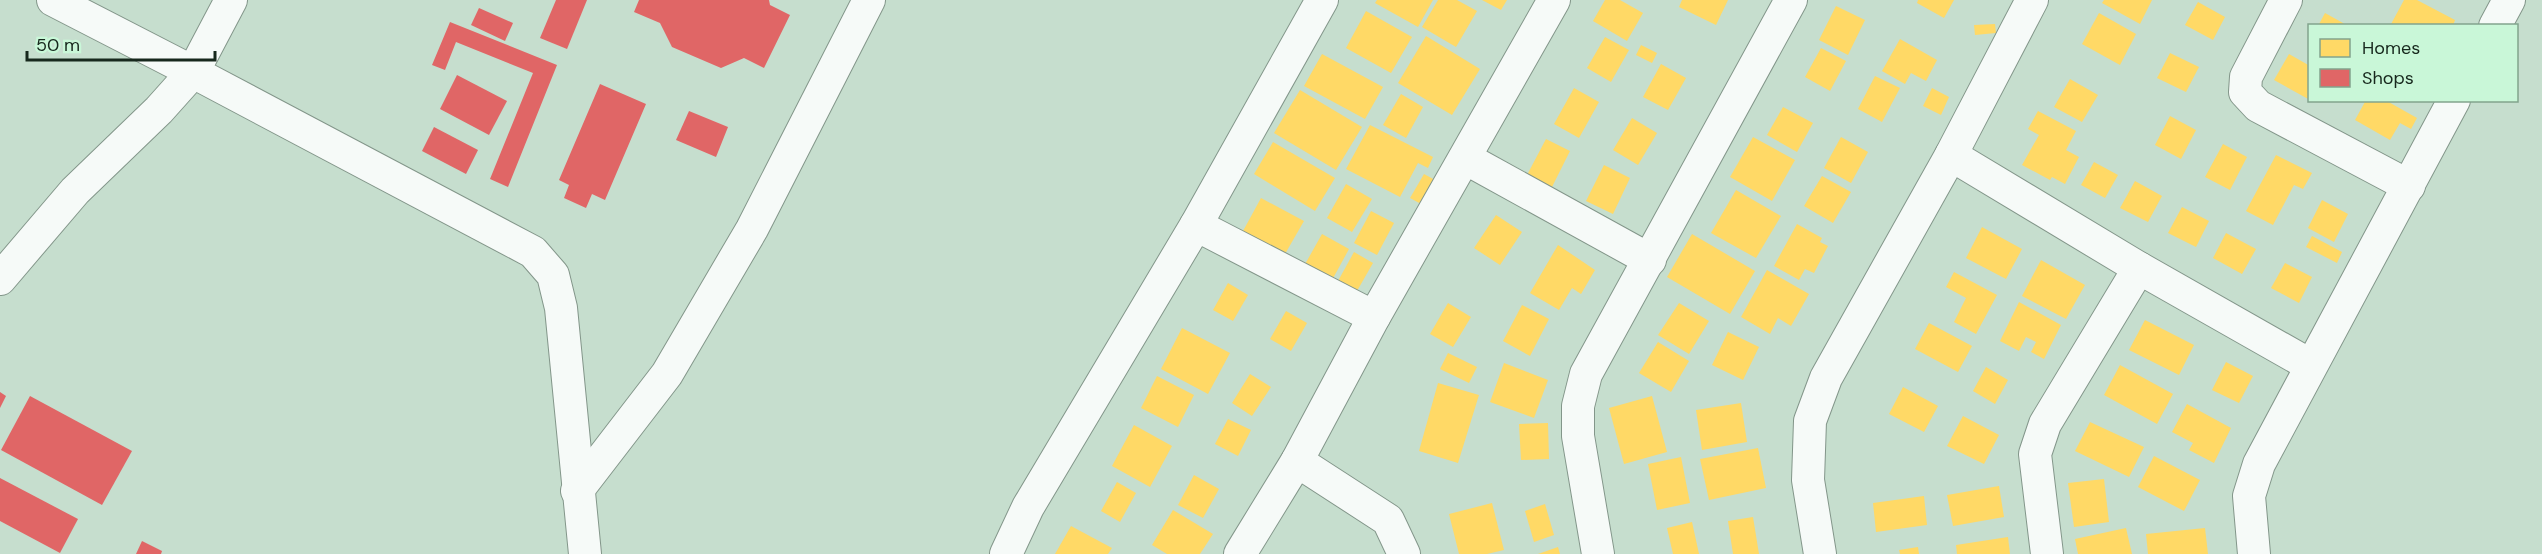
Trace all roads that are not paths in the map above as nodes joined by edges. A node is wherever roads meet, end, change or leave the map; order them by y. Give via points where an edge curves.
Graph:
1 (53, 0) edge
2 (231, 0) edge
3 (869, 0) edge
4 (1322, 0) edge
5 (1554, 0) edge
6 (1791, 0) edge
7 (2032, 0) edge
8 (2286, 0) edge
9 (2509, 0) edge
10 (2496, 24) edge
11 (193, 72) junction
12 (2453, 102) edge
13 (1951, 155) junction
14 (1465, 158) junction
15 (2409, 186) junction
16 (1196, 225) junction
17 (1650, 260) junction
18 (2139, 268) junction
19 (0, 279) edge
20 (1374, 317) junction
21 (2310, 365) junction
22 (1297, 461) junction
23 (577, 491) junction
24 (585, 554) edge
25 (1006, 554) edge
26 (1240, 554) edge
27 (1404, 554) edge
28 (1598, 554) edge
29 (1820, 554) edge
30 (2047, 554) edge
31 (2254, 554) edge

1 - 11 street
2 - 11 street
3 - 23 street via 752,229 668,374
4 - 16 street
5 - 14 street
6 - 17 street
7 - 13 street
8 - 15 street via 2246,76 2246,92 2258,106
9 - 10 street
11 - 19 street via 75,191
11 - 23 street via 533,252 553,274 561,308
12 - 15 street
13 - 18 street
13 - 29 street via 1826,378 1810,421 1808,480
14 - 17 street
14 - 20 street
15 - 21 street
16 - 20 street
16 - 25 street via 1028,507
17 - 28 street via 1586,374 1578,406 1578,436
18 - 21 street
18 - 30 street via 2045,424 2035,454
20 - 22 street
21 - 31 street via 2259,465 2249,496
22 - 26 street
22 - 27 street via 1388,520
23 - 24 street

